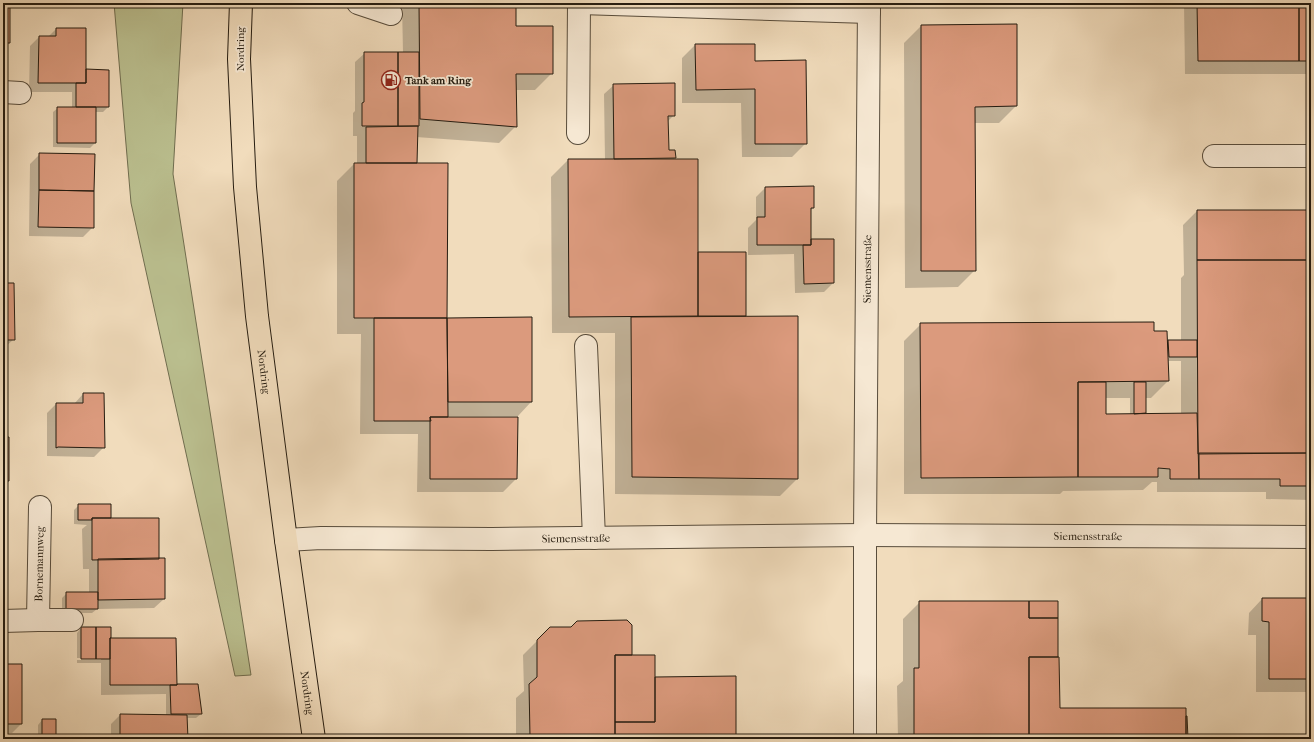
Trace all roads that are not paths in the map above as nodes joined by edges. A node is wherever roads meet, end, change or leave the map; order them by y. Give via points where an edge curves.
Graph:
1 (241, 3) edge
2 (358, 3) edge
3 (579, 3) edge
4 (869, 7) edge
5 (391, 14) dead end
6 (578, 133) dead end
7 (1214, 156) dead end
8 (1311, 156) edge
9 (586, 346) dead end
10 (40, 507) dead end
11 (865, 535) junction
12 (1311, 537) edge
13 (594, 538) junction
14 (286, 540) junction
15 (38, 620) junction
16 (72, 620) dead end
17 (3, 621) edge
18 (314, 739) edge
19 (865, 739) edge

1 - 14 main road, Nordring via 239,59 245,187 257,316
2 - 5 street
3 - 4 street
3 - 6 street
4 - 11 street, Siemensstraße
7 - 8 street
9 - 13 street
10 - 15 street, Bornemannweg
11 - 12 street, Siemensstraße
11 - 13 street, Siemensstraße
11 - 19 street, Siemensstraße
13 - 14 street, Siemensstraße
14 - 18 main road, Nordring
15 - 16 street
15 - 17 street

